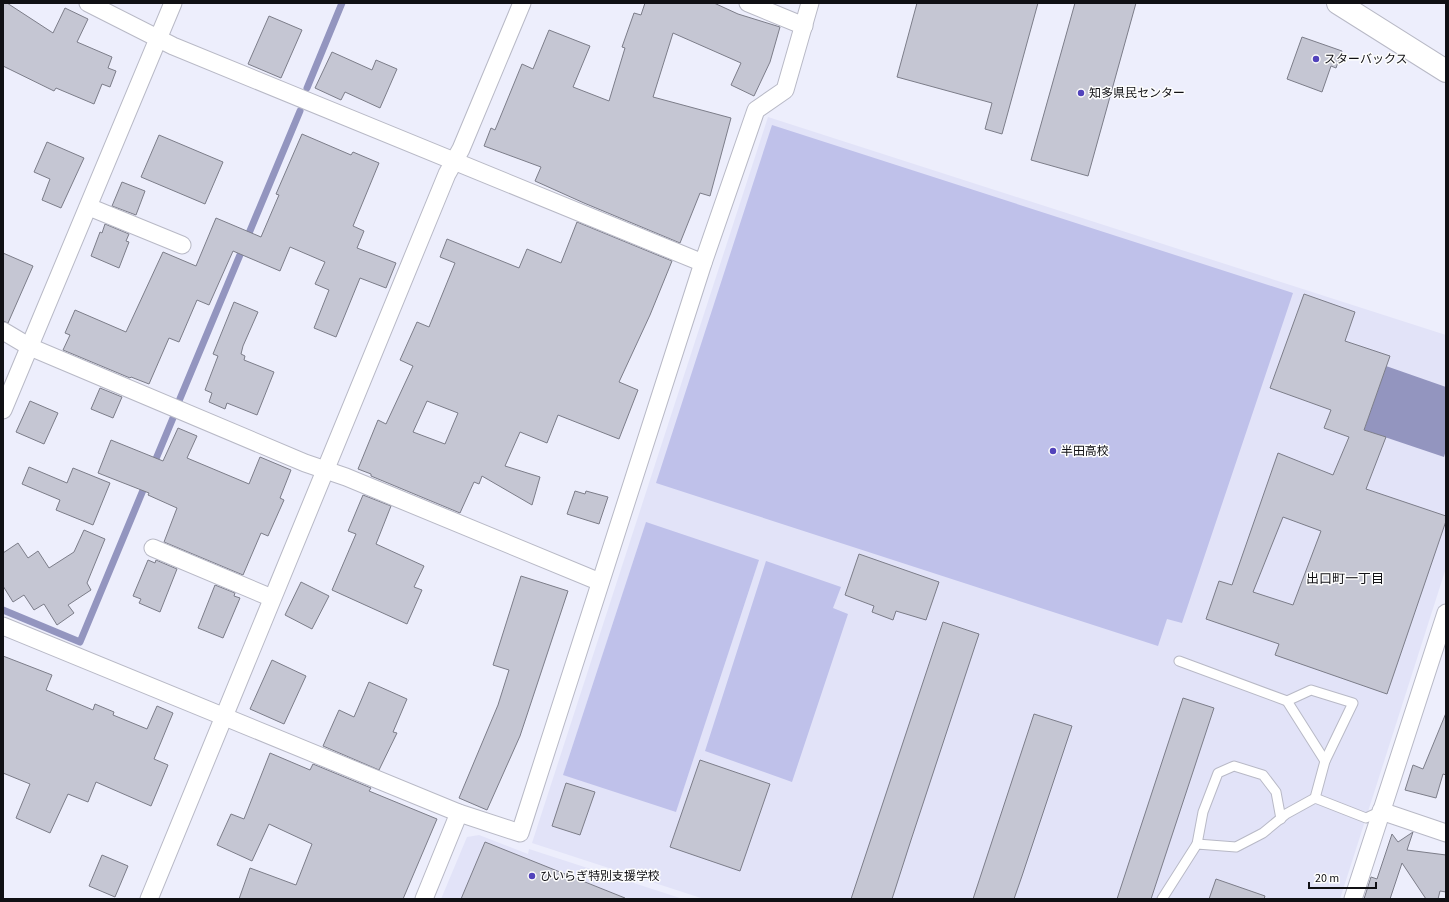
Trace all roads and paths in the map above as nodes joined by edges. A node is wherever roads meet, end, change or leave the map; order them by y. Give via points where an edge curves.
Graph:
1 (88, 3) edge
2 (173, 3) edge
3 (522, 3) edge
4 (748, 3) edge
5 (810, 3) edge
6 (1338, 3) edge
7 (804, 26) junction
8 (158, 38) junction
9 (1446, 71) edge
10 (454, 162) junction
11 (88, 207) junction
12 (182, 245) dead end
13 (703, 263) junction
14 (3, 331) edge
15 (30, 347) junction
16 (3, 410) edge
17 (326, 470) junction
18 (153, 548) dead end
19 (600, 582) junction
20 (272, 598) junction
21 (1446, 613) edge
22 (3, 626) edge
23 (1180, 661) dead end
24 (1287, 701) junction
25 (224, 717) junction
26 (1325, 761) junction
27 (1315, 798) junction
28 (1381, 811) junction
29 (459, 812) junction
30 (1281, 819) junction
31 (1446, 832) edge
32 (1197, 844) junction
33 (149, 899) edge
34 (424, 899) edge
35 (1162, 899) edge
36 (1352, 899) edge

1 - 8 street
2 - 8 street
3 - 10 street
4 - 7 street
5 - 7 street
6 - 9 main road
7 - 13 street via 785,90 756,110
8 - 10 street
8 - 11 street
10 - 13 street
10 - 17 street
11 - 12 street
11 - 15 street
13 - 19 street
14 - 15 street
15 - 16 street
15 - 17 street
17 - 19 street
17 - 20 street
18 - 20 street
19 - 29 street via 520,833
20 - 25 street
21 - 28 street
22 - 25 street
23 - 24 lane
24 - 26 lane
24 - 26 lane via 1311,690 1353,703
25 - 29 street
25 - 33 street
26 - 27 lane
27 - 28 lane via 1366,818
27 - 30 lane
28 - 31 street
28 - 36 street
29 - 34 street
30 - 32 lane via 1263,833 1236,847
30 - 32 lane via 1276,792 1263,775 1234,766 1218,773 1203,812
32 - 35 lane

